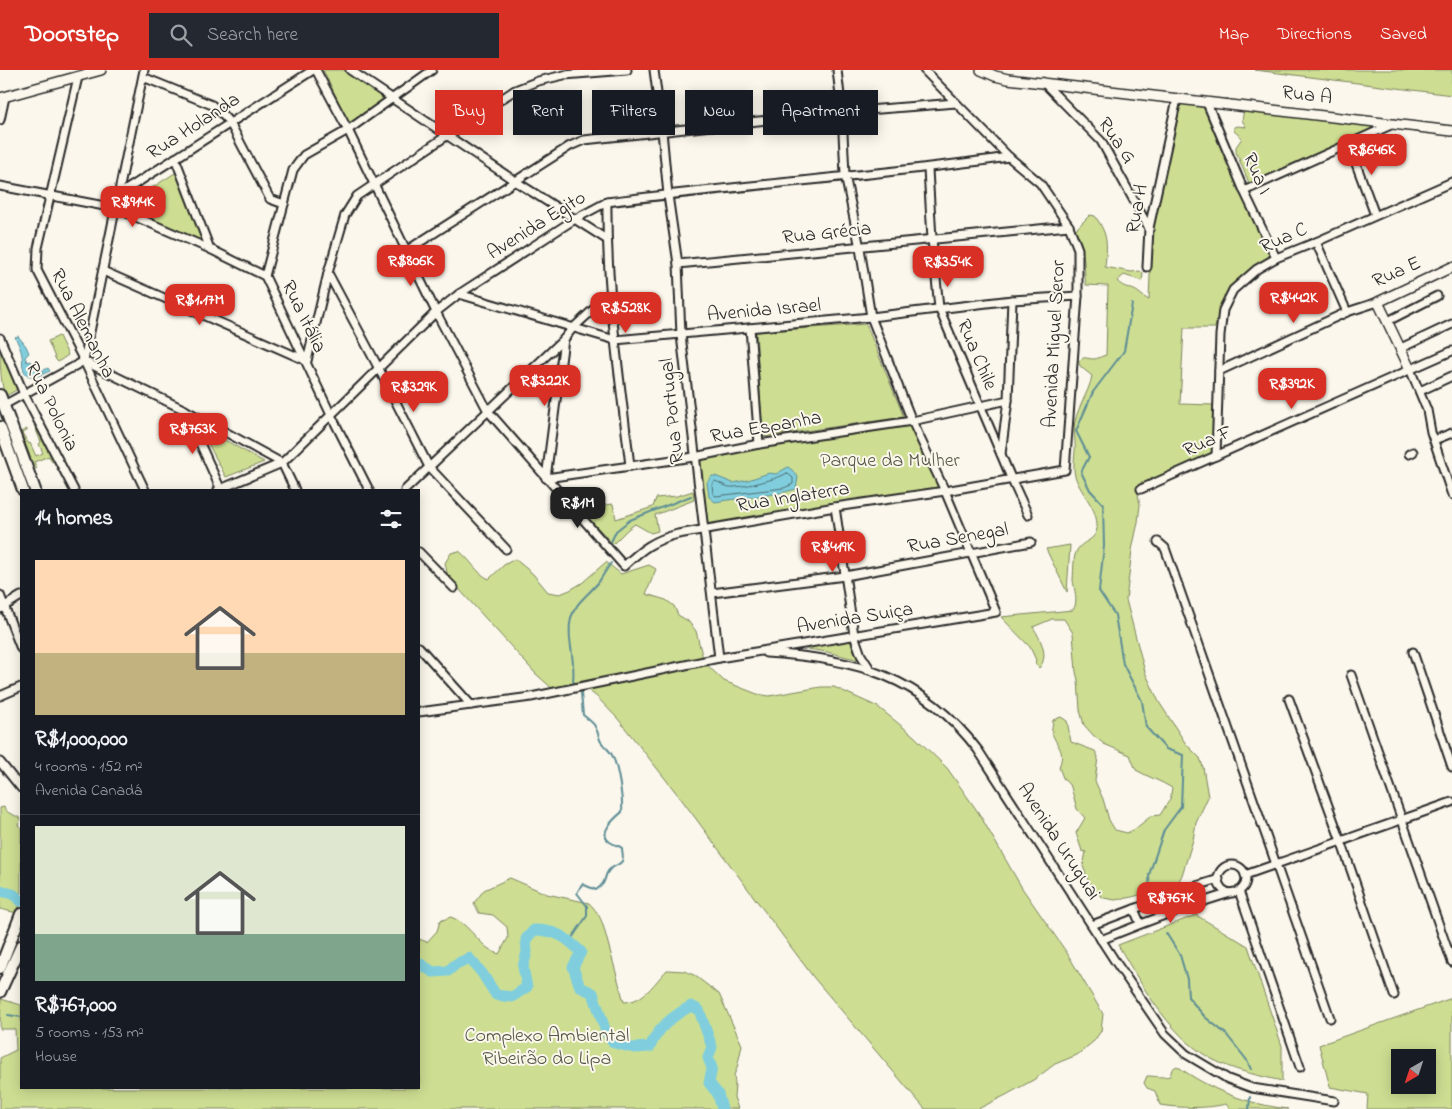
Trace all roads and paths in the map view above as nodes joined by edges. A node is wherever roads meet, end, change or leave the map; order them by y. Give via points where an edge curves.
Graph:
1 (101, 70) edge
2 (314, 70) edge
3 (350, 70) edge
4 (432, 70) edge
5 (627, 70) edge
6 (654, 70) edge
7 (836, 70) edge
8 (924, 70) edge
9 (981, 70) edge
10 (144, 73) edge
11 (78, 77) junction
12 (1042, 82) junction
13 (657, 90) edge
14 (839, 90) edge
15 (2, 97) edge
16 (393, 98) junction
17 (503, 98) edge
18 (1176, 99) junction
19 (956, 103) junction
20 (1207, 103) junction
21 (878, 109) edge
22 (0, 120) edge
23 (763, 120) edge
24 (230, 124) junction
25 (1394, 124) junction
26 (435, 126) edge
27 (675, 129) edge
28 (348, 130) junction
29 (1452, 130) edge
30 (448, 135) joint
31 (623, 135) edge
32 (662, 135) edge
33 (843, 135) edge
34 (1349, 145) junction
35 (1009, 157) junction
36 (175, 158) junction
37 (928, 168) junction
38 (845, 175) junction
39 (515, 181) junction
40 (1452, 182) edge
41 (374, 184) junction
42 (0, 186) edge
43 (1244, 191) junction
44 (668, 194) junction
45 (51, 195) junction
46 (118, 195) junction
47 (606, 202) junction
48 (284, 204) junction
49 (115, 208) junction
50 (1376, 215) junction
51 (575, 219) junction
52 (1069, 226) junction
53 (1150, 228) junction
54 (932, 238) junction
55 (606, 239) junction
56 (1316, 242) junction
57 (860, 248) junction
58 (210, 249) junction
59 (406, 251) junction
60 (1276, 258) junction
61 (678, 264) junction
62 (1147, 267) dead end
63 (1452, 267) edge
64 (103, 271) junction
65 (328, 273) junction
66 (264, 276) junction
67 (459, 294) junction
68 (610, 294) junction
69 (1078, 296) junction
70 (1437, 296) dead end
71 (1012, 300) junction
72 (1378, 302) junction
73 (938, 308) junction
74 (436, 312) junction
75 (1347, 312) junction
76 (870, 317) junction
77 (1388, 321) junction
78 (1452, 324) edge
79 (750, 328) junction
80 (572, 329) junction
81 (681, 335) junction
82 (0, 338) edge
83 (564, 339) junction
84 (615, 340) junction
85 (1401, 348) junction
86 (1452, 351) edge
87 (84, 361) junction
88 (307, 361) junction
89 (378, 367) junction
90 (1410, 369) junction
91 (1219, 371) junction
92 (1452, 376) edge
93 (1420, 391) junction
94 (24, 394) junction
95 (0, 395) edge
96 (1008, 400) junction
97 (4, 405) junction
98 (979, 405) junction
99 (185, 410) junction
100 (488, 411) junction
101 (331, 415) junction
102 (912, 421) junction
103 (0, 427) edge
104 (1452, 433) edge
105 (1434, 440) junction
106 (759, 444) junction
107 (20, 449) junction
108 (9, 452) junction
109 (1001, 455) junction
110 (1216, 456) junction
111 (694, 457) junction
112 (282, 463) junction
113 (630, 466) junction
114 (429, 467) junction
115 (1065, 470) joint
116 (546, 478) junction
117 (1010, 478) junction
118 (23, 489) edge
119 (35, 489) edge
120 (73, 489) edge
121 (145, 489) edge
122 (220, 489) edge
123 (222, 489) edge
124 (295, 489) edge
125 (368, 489) edge
126 (406, 489) edge
127 (1141, 490) dead end
128 (945, 491) junction
129 (1452, 496) edge
130 (834, 507) junction
131 (1028, 515) dead end
132 (702, 530) junction
133 (1031, 542) dead end
134 (1158, 542) dead end
135 (506, 549) dead end
136 (420, 553) edge
137 (970, 553) junction
138 (845, 576) junction
139 (454, 588) dead end
140 (712, 593) junction
141 (0, 595) edge
142 (20, 597) edge
143 (2, 608) edge
144 (854, 635) junction
145 (20, 647) edge
146 (420, 648) edge
147 (754, 652) junction
148 (1413, 652) dead end
149 (719, 658) junction
150 (871, 670) junction
151 (1351, 675) dead end
152 (20, 687) edge
153 (0, 696) edge
154 (1289, 699) dead end
155 (471, 705) junction
156 (420, 712) edge
157 (1, 764) edge
158 (1452, 767) edge
159 (20, 787) edge
160 (1452, 802) edge
161 (1402, 819) junction
162 (1341, 841) junction
163 (1276, 864) junction
164 (1245, 875) junction
165 (1219, 879) junction
166 (1187, 889) junction
167 (1237, 891) junction
168 (1192, 905) junction
169 (1134, 909) junction
170 (20, 918) edge
171 (1140, 924) junction
172 (1092, 925) junction
173 (1101, 940) junction
174 (20, 948) edge
175 (1452, 962) edge
176 (0, 968) edge
177 (0, 992) edge
178 (1394, 995) dead end
179 (1330, 1018) dead end
180 (1300, 1067) dead end
181 (1334, 1101) dead end

1 - 11 street
2 - 24 street, Rua Holanda
2 - 28 street
3 - 16 street
4 - 16 street
5 - 17 street via 538,80
6 - 13 street, Rua Portugal
7 - 14 street
8 - 19 street, Avenida Miguel Seror
9 - 12 street, Rua A via 1008,79
10 - 24 street via 212,105
10 - 46 street
11 - 15 street
11 - 45 street, Rua Alemanha
12 - 18 street, Rua A
12 - 53 street, Rua G via 1101,140
15 - 22 street
16 - 26 street
16 - 28 street
18 - 20 street, Rua A
18 - 53 street, Rua H
19 - 21 street
19 - 35 street, Avenida Miguel Seror
20 - 25 street, Rua A
20 - 43 street, Rua I
23 - 27 street
24 - 36 street, Rua Holanda
24 - 48 street via 270,199
25 - 29 street, Rua A
25 - 34 street
28 - 41 street
28 - 48 street via 304,155 294,170
30 - 39 street
30 - 41 street
31 - 39 street via 584,140
32 - 44 street, Rua Portugal
33 - 38 street
34 - 43 street
34 - 50 street
35 - 37 street, Avenida Egito
35 - 52 street, Avenida Miguel Seror via 1040,183
36 - 46 street, Rua Holanda
36 - 58 street
37 - 38 street, Avenida Egito
37 - 54 street, Rua Chile
38 - 44 street, Avenida Egito
38 - 57 street
39 - 51 street
39 - 59 street
40 - 50 street, Rua C
41 - 59 street
41 - 65 street via 357,196 345,215
42 - 45 street, Rua Itália
43 - 60 street, Rua I
44 - 47 street, Avenida Egito
44 - 61 street, Rua Portugal
45 - 49 street, Rua Itália
45 - 87 street, Rua Alemanha via 38,248 37,270
46 - 49 street
47 - 51 street, Avenida Egito
47 - 55 street
48 - 66 street
49 - 58 street, Rua Itália
49 - 64 street
50 - 56 street, Rua C
51 - 55 street
51 - 67 street, Avenida Egito
52 - 54 street, Rua Grécia
52 - 69 street, Avenida Miguel Seror via 1078,249
53 - 62 street, Rua H
54 - 57 street, Rua Grécia
54 - 73 street, Rua Chile
55 - 68 street
56 - 60 street, Rua C
56 - 75 street
57 - 61 street, Rua Grécia
57 - 76 street
58 - 66 street, Rua Itália
59 - 74 street
60 - 91 street, Rua C via 1257,269 1233,290 1224,310
61 - 81 street, Rua Portugal
63 - 72 street, Rua E
64 - 87 street
64 - 88 street
65 - 88 street
65 - 89 street
66 - 88 street, Rua Itália
67 - 74 street, Avenida Egito
67 - 80 street, Avenida Israel
68 - 80 street
68 - 84 street
69 - 71 street, Avenida Israel
69 - 115 street, Avenida Miguel Seror
70 - 77 street
71 - 73 street, Avenida Israel
71 - 96 street
72 - 75 street, Rua E
72 - 77 street
73 - 76 street, Avenida Israel
73 - 98 street, Rua Chile
74 - 89 street, Avenida Egito
74 - 100 street
75 - 91 street, Rua E
76 - 79 street, Avenida Israel
76 - 102 street
77 - 85 street
78 - 85 street
79 - 81 street, Avenida Israel
79 - 106 street
80 - 83 street
80 - 84 street, Avenida Israel
81 - 84 street, Avenida Israel
81 - 111 street, Rua Portugal
82 - 94 street, Rua Polonia
83 - 100 street
83 - 116 street
84 - 113 street
85 - 90 street
86 - 90 street, Rua F
87 - 94 street
87 - 99 street
87 - 121 street, Rua Alemanha
88 - 101 street, Rua Itália
89 - 101 street, Avenida Egito
89 - 114 street
90 - 93 street
90 - 110 street, Rua F
91 - 110 street, Rua C
92 - 93 street
93 - 105 street
94 - 97 street
94 - 120 street, Rua Polonia
95 - 97 main road
96 - 98 street, Rua Espanha
96 - 109 street
97 - 107 main road
98 - 102 street, Rua Espanha
98 - 109 street, Rua Chile
99 - 112 street
99 - 122 street
100 - 114 street
100 - 116 street
101 - 112 street, Avenida Egito
101 - 125 street, Rua Itália
102 - 106 street, Rua Espanha
102 - 128 street
103 - 108 main road
104 - 105 street
105 - 129 street
106 - 111 street, Rua Espanha
107 - 108 main road
107 - 119 main road
108 - 118 main road
109 - 117 street, Rua Chile
110 - 127 street, Rua F
111 - 113 street, Rua Espanha
111 - 132 street, Rua Portugal
112 - 123 street, Avenida Egito
112 - 124 street
113 - 116 street, Rua Espanha
114 - 126 street
114 - 135 street
115 - 117 street, Rua Inglaterra
116 - 132 street, Rua Inglaterra via 624,566 662,538
117 - 128 street, Rua Inglaterra
117 - 131 street, Rua Chile
128 - 130 street, Rua Inglaterra
128 - 137 street
130 - 132 street, Rua Inglaterra
130 - 138 street
132 - 140 street, Rua Portugal
133 - 137 street, Rua Senegal
134 - 163 street via 1165,548
136 - 139 street
137 - 138 street, Rua Senegal
137 - 144 street, Avenida Suiça via 996,612
138 - 140 street, Rua Senegal
138 - 144 street
140 - 149 street, Rua Portugal
141 - 143 street
142 - 143 street
143 - 145 street
144 - 147 street, Avenida Suiça
144 - 150 street
146 - 155 street
147 - 149 street, Avenida Suiça
147 - 150 street, Avenida Uruguai via 806,656
148 - 158 street
149 - 155 street, Avenida Suiça via 531,697
150 - 172 street, Avenida Uruguai via 922,695 953,720 970,739
151 - 161 street
152 - 153 street
154 - 162 street
155 - 156 street, Avenida Suiça
157 - 159 street
160 - 161 street
161 - 162 street
161 - 175 street
162 - 163 street
162 - 178 street
163 - 164 street
163 - 179 street
164 - 165 street via 1232,865 1221,871
164 - 167 street via 1245,884
165 - 166 street
165 - 167 street via 1225,890
166 - 168 street
166 - 169 street
167 - 168 street
167 - 180 street
168 - 171 street
169 - 171 street
169 - 172 street
170 - 176 main road
171 - 173 street
172 - 173 street, Avenida Uruguai
173 - 181 street, Avenida Uruguai via 1150,1014 1186,1054 1228,1079 1252,1088
174 - 177 main road

